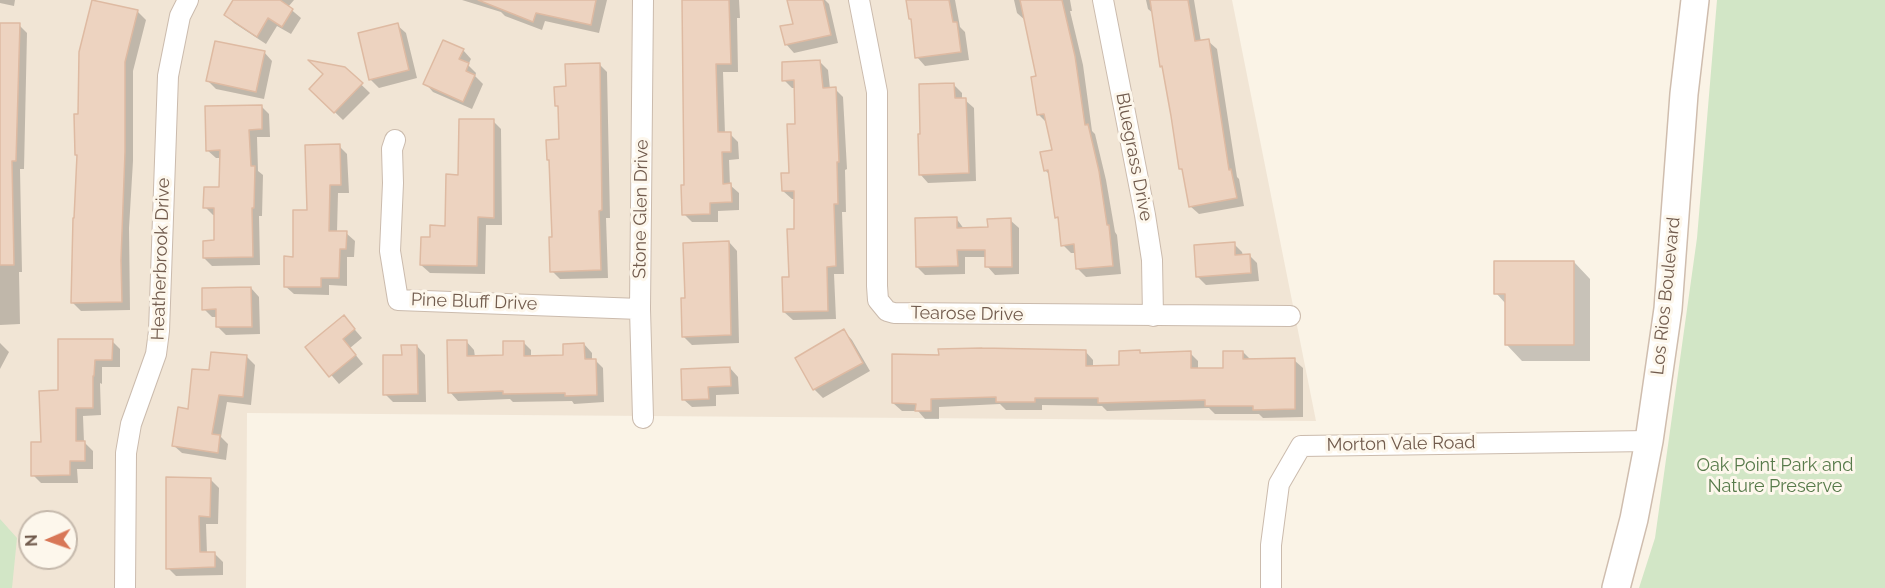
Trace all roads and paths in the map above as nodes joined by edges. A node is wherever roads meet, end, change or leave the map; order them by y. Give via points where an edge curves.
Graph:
1 (188, 0) edge
2 (643, 0) edge
3 (859, 0) edge
4 (1103, 0) edge
5 (1695, 0) edge
6 (396, 140) dead end
7 (640, 309) junction
8 (1153, 316) junction
9 (1290, 316) dead end
10 (643, 418) dead end
11 (1648, 441) junction
12 (125, 588) edge
13 (1271, 588) edge
14 (1616, 588) edge

1 - 12 street, Heatherbrook Drive via 180,16 168,76 156,354 131,424 126,453
2 - 7 street, Stone Glen Drive
3 - 8 street, Tearose Drive via 877,92 877,286 882,306 894,313
4 - 8 street, Bluegrass Drive via 1145,215 1152,260
5 - 11 street, Los Rios Boulevard via 1668,309
6 - 7 street, Pine Bluff Drive via 392,149 390,251 398,300
7 - 10 street, Stone Glen Drive
8 - 9 street, Tearose Drive
11 - 13 street, Morton Vale Road via 1301,446 1279,484 1271,545
11 - 14 street, Los Rios Boulevard

